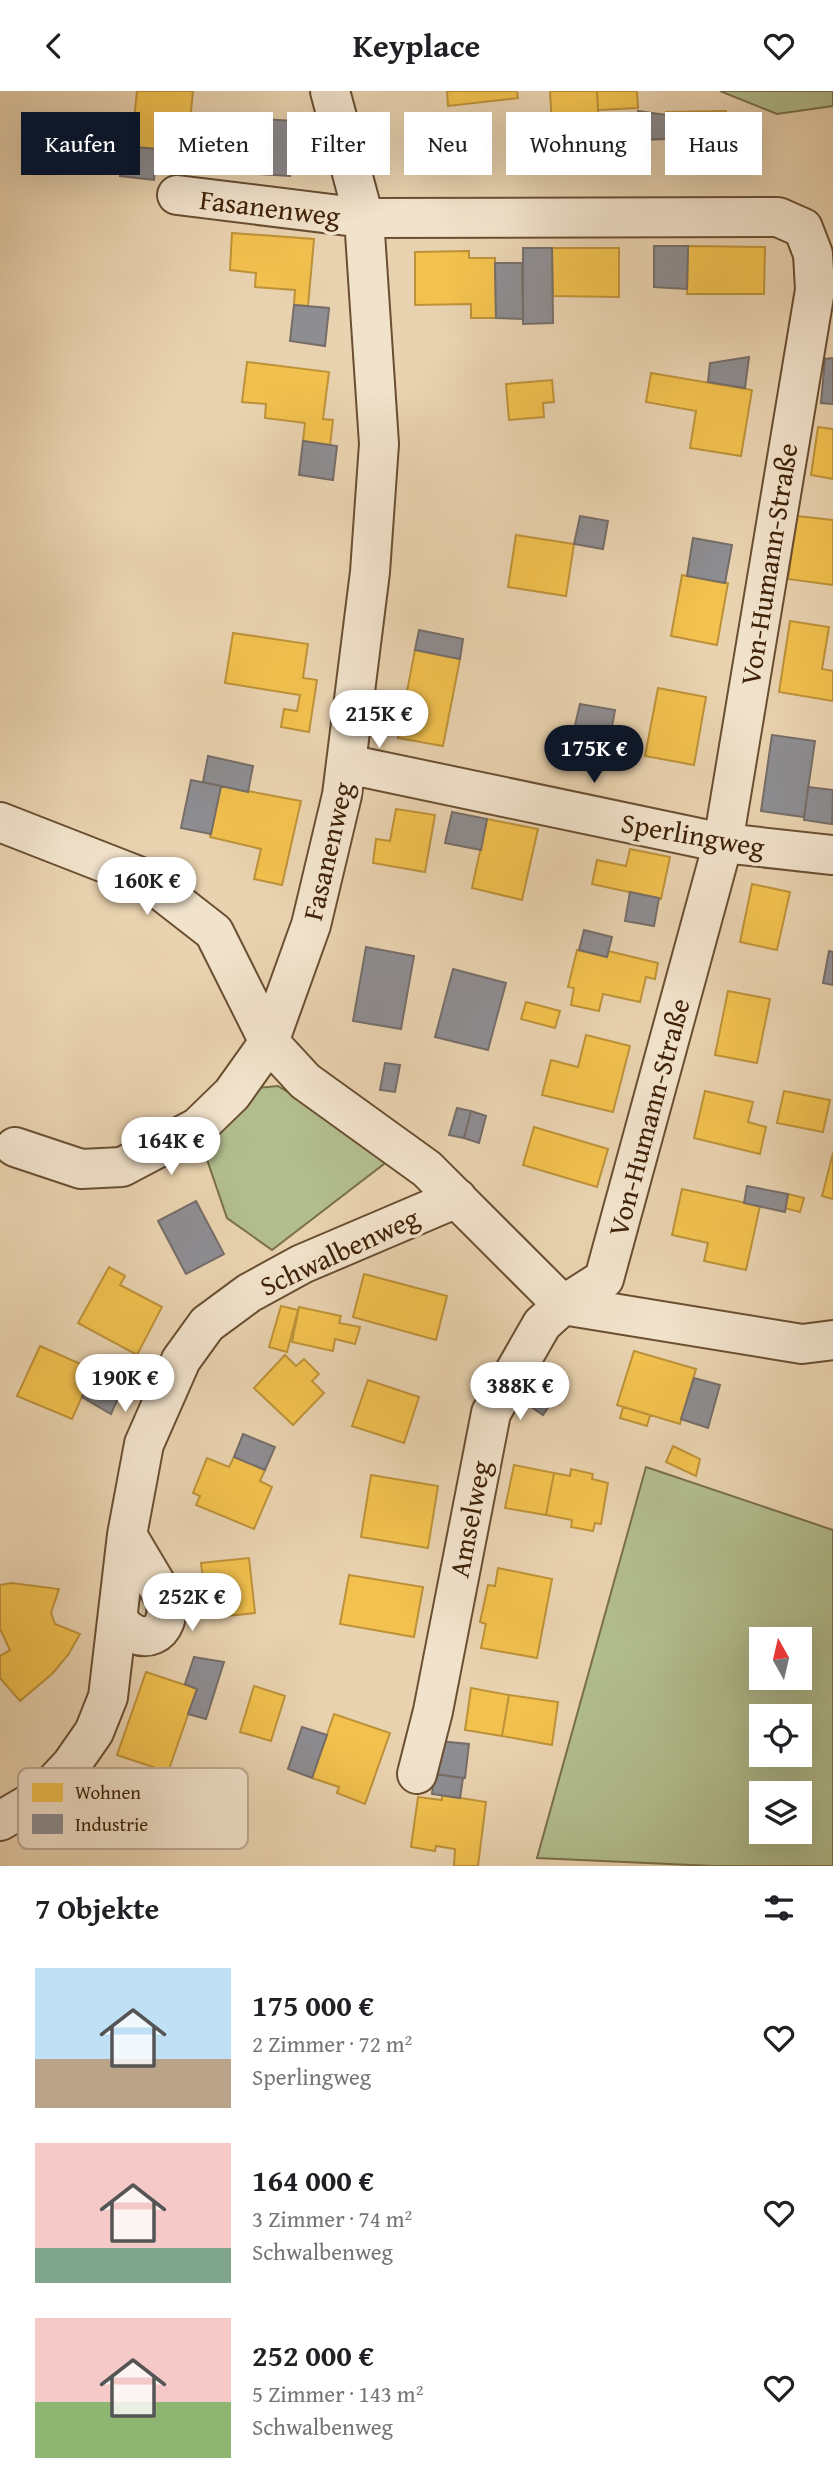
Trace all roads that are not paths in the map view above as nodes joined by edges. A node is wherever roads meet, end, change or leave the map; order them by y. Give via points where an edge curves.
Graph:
1 (330, 91) edge
2 (177, 195) dead end
3 (364, 218) junction
4 (347, 764) junction
5 (0, 823) edge
6 (723, 843) junction
7 (833, 855) edge
8 (269, 1042) junction
9 (15, 1147) dead end
10 (457, 1198) junction
11 (563, 1305) junction
12 (833, 1340) edge
13 (68, 1768) edge
14 (417, 1774) dead end
15 (18, 1810) edge
16 (0, 1821) edge

1 - 3 street, Fasanenweg
2 - 3 street, Fasanenweg
3 - 4 street, Fasanenweg via 379,444 370,572
3 - 6 street, Von-Humann-Straße via 778,216 803,228 813,254 815,290
4 - 6 street, Sperlingweg
4 - 8 street, Fasanenweg via 311,925
5 - 8 street via 146,879 214,932
6 - 7 street, Sperlingweg
6 - 11 street, Von-Humann-Straße via 604,1279
8 - 9 street, Fasanenweg via 232,1094 198,1127 122,1167 81,1169
8 - 10 street via 305,1081 417,1160
10 - 11 street
10 - 13 street, Schwalbenweg via 302,1263 249,1293 207,1324 181,1360 144,1444 127,1535 108,1697 94,1731
11 - 12 street via 802,1344
11 - 14 street, Amselweg via 542,1324 491,1413
15 - 16 street, Schwalbenweg

